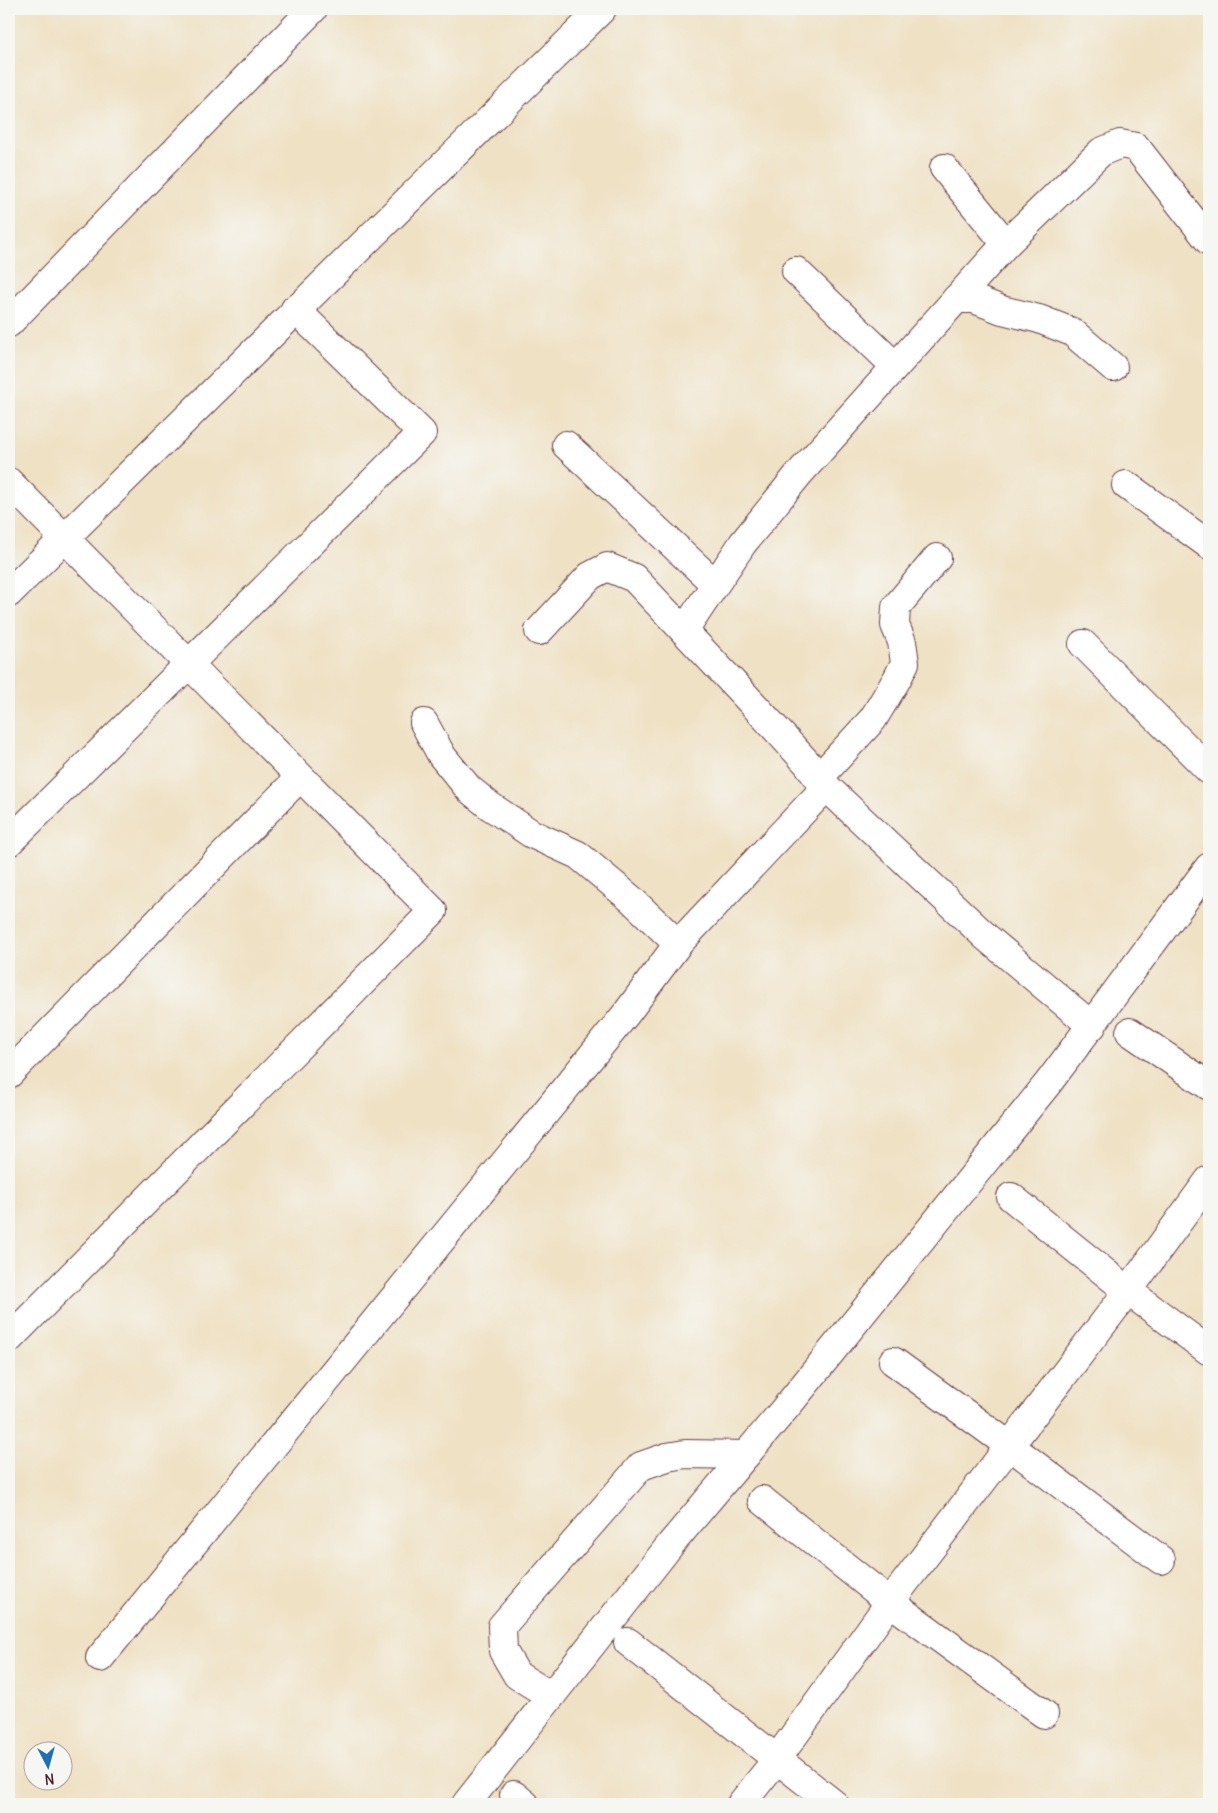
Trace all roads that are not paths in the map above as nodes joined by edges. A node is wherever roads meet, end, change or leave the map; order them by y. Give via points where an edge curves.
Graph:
1 (313, 9) edge
2 (602, 9) edge
3 (944, 168) dead end
4 (1209, 241) edge
5 (1006, 244) junction
6 (796, 271) dead end
7 (956, 298) junction
8 (295, 310) junction
9 (9, 323) edge
10 (895, 366) junction
11 (1113, 367) dead end
12 (566, 445) dead end
13 (9, 482) edge
14 (1126, 485) dead end
15 (64, 538) junction
16 (1209, 545) edge
17 (937, 558) dead end
18 (714, 583) junction
19 (9, 593) edge
20 (684, 631) junction
21 (539, 632) dead end
22 (1082, 644) dead end
23 (188, 663) junction
24 (424, 723) dead end
25 (1209, 770) edge
26 (300, 777) junction
27 (822, 783) junction
28 (9, 842) edge
29 (1209, 867) edge
30 (678, 944) junction
31 (1092, 1026) junction
32 (1130, 1032) dead end
33 (9, 1074) edge
34 (1209, 1086) edge
35 (1209, 1180) edge
36 (1011, 1197) dead end
37 (1128, 1291) junction
38 (9, 1339) edge
39 (1209, 1351) edge
40 (893, 1361) dead end
41 (1010, 1446) junction
42 (746, 1455) junction
43 (762, 1500) dead end
44 (1161, 1560) dead end
45 (890, 1602) junction
46 (628, 1642) dead end
47 (100, 1658) dead end
48 (552, 1696) junction
49 (1044, 1714) dead end
50 (777, 1759) junction
51 (466, 1804) edge
52 (741, 1804) edge
53 (834, 1804) edge

1 - 9 street
2 - 8 street
3 - 5 street
4 - 5 street via 1136,147 1120,144 1101,152
5 - 7 street
6 - 10 street
7 - 10 street
7 - 11 street via 974,299 1072,332
8 - 15 street
8 - 23 street via 422,432
10 - 18 street via 798,475
12 - 18 street
13 - 15 street
14 - 16 street
15 - 19 street
15 - 23 street
17 - 27 street via 896,607 895,625 902,642 905,664 873,719
18 - 20 street
20 - 21 street via 634,578 607,567 590,576
20 - 27 street
22 - 25 street
23 - 26 street
23 - 28 street
24 - 30 street via 442,756 469,789 532,834 578,855
26 - 33 street
26 - 38 street via 433,911
27 - 30 street
27 - 31 street via 986,937
29 - 31 street
30 - 47 street via 626,1014
31 - 42 street
32 - 34 street
35 - 37 street
36 - 37 street
37 - 39 street
37 - 41 street
40 - 41 street
41 - 44 street
41 - 45 street
42 - 48 street via 671,1544
42 - 48 street via 685,1454 641,1466 502,1626 503,1651 517,1675
43 - 45 street
45 - 49 street
45 - 50 street
46 - 50 street
48 - 51 street
50 - 52 street
50 - 53 street

